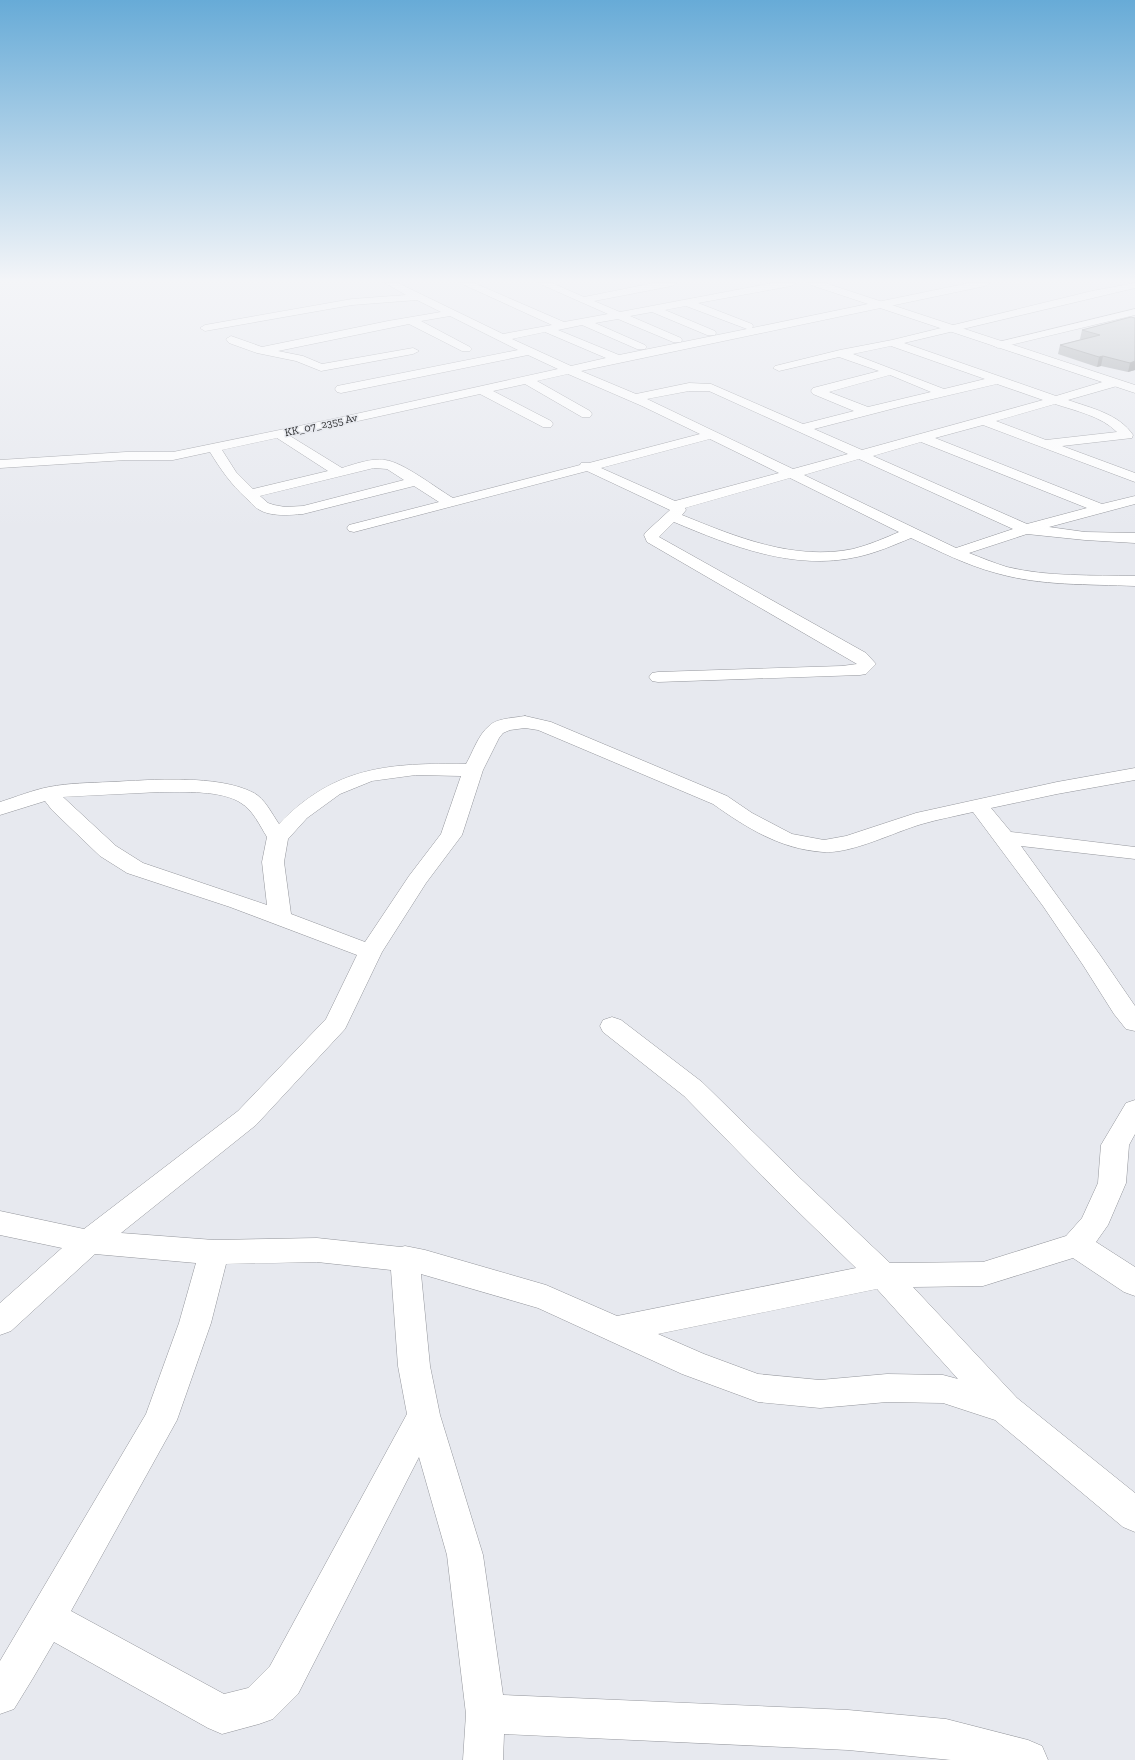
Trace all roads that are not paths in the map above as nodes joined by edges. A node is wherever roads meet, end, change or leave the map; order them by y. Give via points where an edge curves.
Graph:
1 (314, 365) edge
2 (341, 365) edge
3 (440, 365) edge
4 (459, 365) edge
5 (558, 365) edge
6 (573, 365) edge
7 (583, 365) edge
8 (790, 365) edge
9 (874, 365) edge
10 (957, 365) edge
11 (1059, 365) edge
12 (445, 368) junction
13 (564, 368) junction
14 (778, 368) dead end
15 (890, 371) junction
16 (527, 380) junction
17 (1000, 380) junction
18 (1113, 383) junction
19 (341, 389) dead end
20 (482, 390) junction
21 (1135, 390) edge
22 (942, 392) junction
23 (635, 398) junction
24 (1056, 400) junction
25 (866, 410) junction
26 (586, 414) dead end
27 (984, 421) junction
28 (547, 424) dead end
29 (800, 429) junction
30 (279, 434) junction
31 (711, 435) junction
32 (1131, 435) edge
33 (922, 438) junction
34 (1044, 444) junction
35 (1135, 447) edge
36 (214, 448) junction
37 (859, 455) junction
38 (126, 456) junction
39 (1, 462) edge
40 (586, 466) junction
41 (339, 472) junction
42 (790, 473) junction
43 (1135, 478) edge
44 (415, 481) junction
45 (250, 494) junction
46 (1135, 500) edge
47 (451, 503) junction
48 (1101, 509) junction
49 (673, 511) junction
50 (354, 528) dead end
51 (1026, 529) junction
52 (912, 532) junction
53 (1135, 538) edge
54 (955, 553) junction
55 (1135, 581) edge
56 (658, 677) dead end
57 (473, 770) junction
58 (1135, 774) edge
59 (49, 793) junction
60 (978, 805) junction
61 (0, 809) edge
62 (278, 837) junction
63 (1005, 838) junction
64 (1135, 853) edge
65 (280, 918) junction
66 (370, 952) junction
67 (1135, 1023) edge
68 (612, 1026) dead end
69 (1135, 1110) edge
70 (0, 1223) edge
71 (90, 1242) junction
72 (1076, 1246) junction
73 (214, 1252) junction
74 (405, 1258) junction
75 (883, 1275) junction
76 (1135, 1283) edge
77 (0, 1322) edge
78 (616, 1329) junction
79 (1005, 1408) junction
80 (424, 1415) junction
81 (1135, 1515) edge
82 (47, 1618) junction
83 (0, 1695) edge
84 (486, 1714) junction
85 (483, 1760) edge
86 (1028, 1760) edge

1 - 2 street via 326,368
3 - 12 street
4 - 12 street
5 - 13 street
6 - 13 street, KK_07_2355 Av
7 - 13 street, KK_07_2355 Av
8 - 14 street
9 - 15 street
10 - 17 street
11 - 18 street
12 - 19 street
13 - 16 street, KK_07_2355 Av
13 - 23 street
13 - 38 street, KK_07_2355 Av
15 - 22 street
15 - 25 street via 817,391
16 - 20 street, KK_07_2355 Av
16 - 26 street
17 - 22 street
17 - 24 street
18 - 21 street
18 - 24 street
20 - 28 street
20 - 30 street, KK_07_2355 Av
22 - 25 street
23 - 29 street via 689,386 701,386 711,388
23 - 31 street
24 - 27 street
24 - 32 street via 1096,414
25 - 29 street
27 - 33 street
27 - 34 street
29 - 37 street
30 - 36 street, KK_07_2355 Av
30 - 41 street
31 - 40 street
31 - 42 street
32 - 34 street
32 - 35 street
33 - 37 street
33 - 48 street
34 - 43 street
36 - 38 street, KK_07_2355 Av via 173,456
36 - 45 street via 231,475
37 - 42 street
37 - 51 street
38 - 39 street, KK_07_2355 Av
40 - 47 street
40 - 49 street
41 - 44 street via 385,464
41 - 45 street
42 - 49 street
42 - 52 street
44 - 45 street via 302,510 270,509
44 - 47 street
46 - 48 street
47 - 50 street
48 - 51 street
49 - 52 street via 734,542 773,553 818,557 856,552
49 - 56 street via 651,534 652,539 860,657 867,664 860,670
51 - 53 street via 1085,536
51 - 54 street
52 - 54 street
54 - 55 street via 1010,572 1043,577
57 - 60 street via 496,729 525,722 544,726 720,800 786,839 824,846 850,842 916,819
57 - 62 street via 416,769 368,776 333,790 300,814
57 - 66 street via 451,835
58 - 60 street
59 - 61 street
59 - 62 street via 131,788 223,789 250,799
59 - 65 street via 58,806 108,851 135,868
60 - 63 street
62 - 65 street via 272,862
63 - 64 street
63 - 67 street via 1107,982 1124,1011
65 - 66 street
66 - 71 street via 336,1023 247,1118
68 - 75 street via 693,1089
69 - 72 street via 1115,1145 1112,1183 1093,1225
70 - 71 street
71 - 73 street
71 - 77 street
72 - 75 street via 983,1274
72 - 76 street
73 - 74 street via 318,1250
73 - 82 street via 194,1323 160,1420
74 - 78 street via 546,1298
74 - 80 street via 414,1366
75 - 78 street
75 - 79 street
78 - 79 street via 693,1364 758,1388 820,1394 887,1388 943,1389
79 - 81 street
80 - 82 street via 284,1680 259,1705 222,1714
80 - 84 street via 465,1555
82 - 83 street
84 - 85 street
84 - 86 street via 855,1731 946,1739

